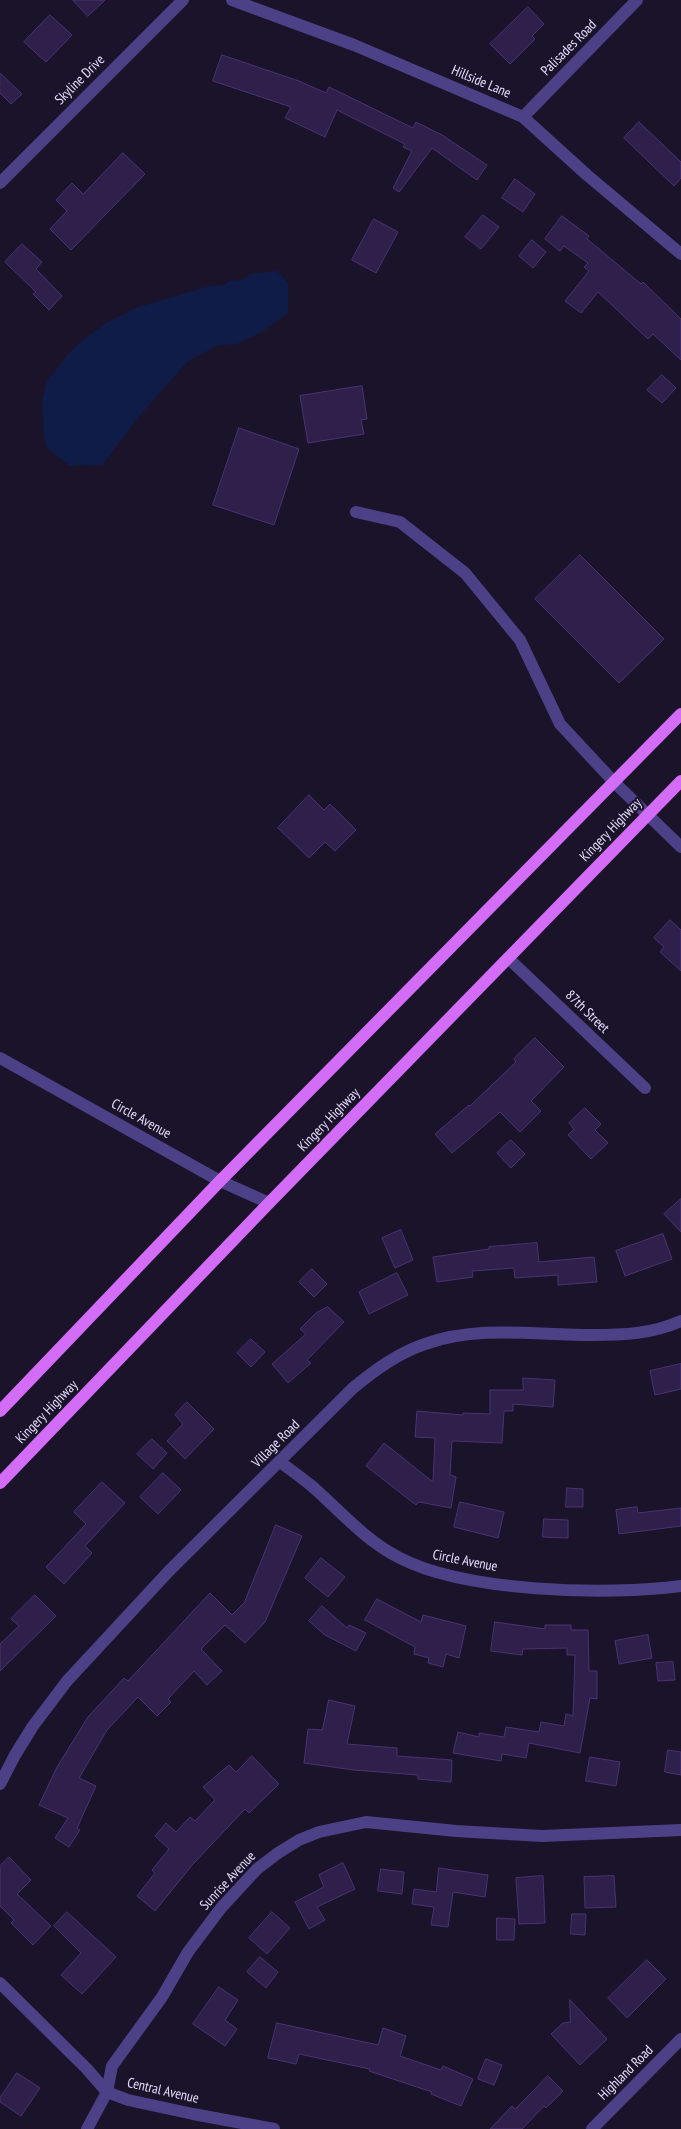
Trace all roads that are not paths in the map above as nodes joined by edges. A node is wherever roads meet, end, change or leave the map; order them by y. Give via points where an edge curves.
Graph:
1 (183, 0) edge
2 (232, 0) edge
3 (637, 0) edge
4 (522, 117) junction
5 (0, 183) edge
6 (681, 254) edge
7 (356, 512) dead end
8 (681, 714) edge
9 (681, 781) edge
10 (614, 782) junction
11 (648, 814) junction
12 (681, 847) edge
13 (508, 958) junction
14 (0, 1058) edge
15 (646, 1088) dead end
16 (220, 1181) junction
17 (269, 1203) junction
18 (681, 1320) edge
19 (0, 1411) edge
20 (280, 1462) junction
21 (0, 1483) edge
22 (681, 1586) edge
23 (0, 1784) edge
24 (681, 1830) edge
25 (0, 1983) edge
26 (681, 2039) edge
27 (107, 2092) junction
28 (87, 2129) edge
29 (274, 2129) edge
30 (592, 2129) edge

1 - 5 street, Skyline Drive
2 - 4 street, Hillside Lane via 354,45
3 - 4 street, Palisades Road
4 - 6 street, Hillside Lane
7 - 10 street via 400,522 465,573 520,640 560,724
8 - 10 main road
9 - 11 main road, Kingery Highway
10 - 11 street
10 - 16 main road
11 - 12 street
11 - 13 main road, Kingery Highway
13 - 15 street, 87th Street
13 - 17 main road, Kingery Highway
14 - 16 street, Circle Avenue
16 - 17 street, Circle Avenue
16 - 19 main road
17 - 21 main road, Kingery Highway
18 - 20 street, Village Road via 665,1327 630,1334 490,1332 448,1337 425,1344 404,1353 360,1382
20 - 22 street, Circle Avenue via 359,1529 396,1556 424,1569 468,1579 552,1589 652,1590
20 - 23 street, Village Road via 169,1571 67,1681 33,1726
24 - 27 street, Sunrise Avenue via 542,1836 366,1822 299,1840 257,1869 221,1908 112,2066
25 - 27 street, Central Avenue
26 - 30 street, Highland Road
27 - 28 street, Sunrise Avenue
27 - 29 street, Central Avenue via 128,2100

